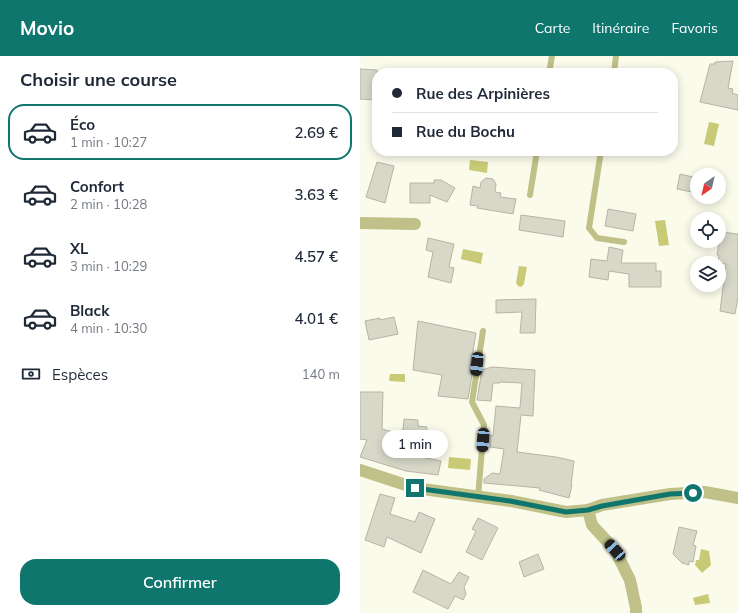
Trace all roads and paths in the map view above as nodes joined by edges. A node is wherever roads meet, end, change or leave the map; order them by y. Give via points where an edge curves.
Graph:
1 (552, 56) edge
2 (616, 56) edge
3 (550, 68) edge
4 (615, 68) edge
5 (536, 156) edge
6 (600, 156) edge
7 (530, 195) dead end
8 (360, 222) edge
9 (415, 224) dead end
10 (624, 242) dead end
11 (483, 331) dead end
12 (360, 470) edge
13 (478, 497) junction
14 (738, 498) edge
15 (588, 510) junction
16 (633, 611) edge

1 - 3 lane
2 - 4 lane
5 - 7 lane
6 - 10 lane via 589,228 597,238
8 - 9 street
11 - 13 lane via 472,402 484,426
12 - 13 street via 415,488
13 - 15 street via 566,512
14 - 15 street via 705,492 670,494
15 - 16 street via 592,525 615,550 630,580

